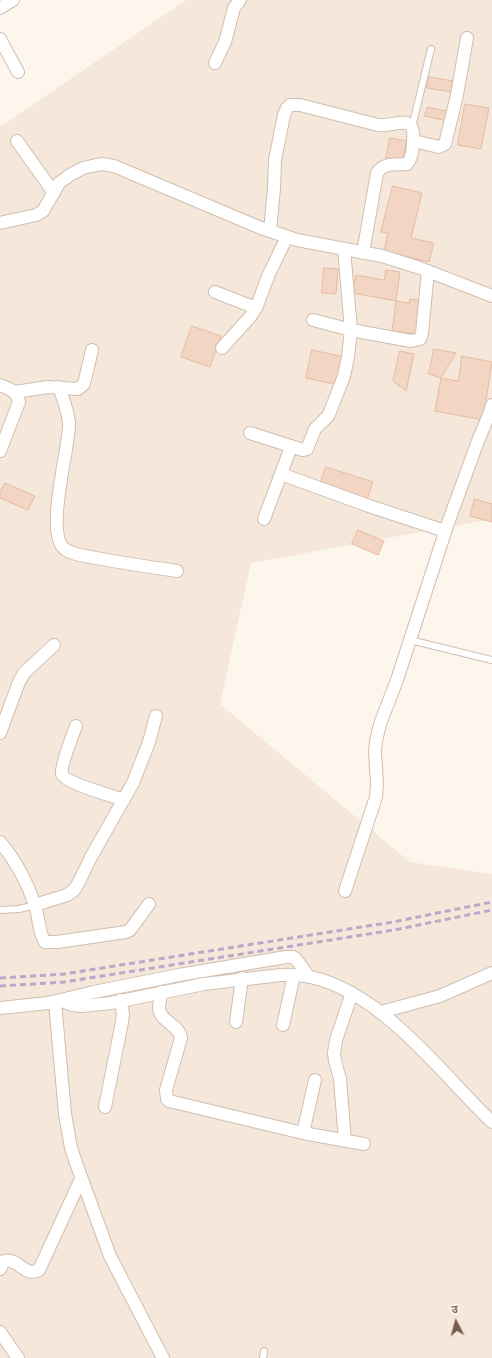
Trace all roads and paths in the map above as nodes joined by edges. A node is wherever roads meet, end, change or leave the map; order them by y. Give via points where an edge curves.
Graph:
1 (13, 0) edge
2 (240, 0) edge
3 (0, 8) edge
4 (467, 38) dead end
5 (0, 39) edge
6 (431, 49) dead end
7 (215, 63) dead end
8 (18, 72) dead end
9 (412, 127) junction
10 (414, 140) junction
11 (17, 141) dead end
12 (54, 193) junction
13 (0, 223) edge
14 (270, 231) junction
15 (288, 237) junction
16 (344, 249) junction
17 (363, 253) junction
18 (428, 271) junction
19 (215, 292) dead end
20 (492, 296) edge
21 (256, 308) junction
22 (313, 320) dead end
23 (351, 330) junction
24 (222, 348) dead end
25 (92, 350) dead end
26 (0, 385) edge
27 (59, 388) junction
28 (15, 392) junction
29 (491, 410) edge
30 (250, 433) dead end
31 (291, 447) junction
32 (0, 451) edge
33 (281, 474) junction
34 (264, 519) dead end
35 (445, 531) junction
36 (177, 571) dead end
37 (410, 640) junction
38 (54, 645) dead end
39 (492, 660) edge
40 (3, 716) edge
41 (156, 716) dead end
42 (76, 726) dead end
43 (0, 733) edge
44 (124, 800) junction
45 (0, 842) edge
46 (345, 891) dead end
47 (149, 904) dead end
48 (35, 905) junction
49 (0, 910) edge
50 (492, 973) edge
51 (294, 975) junction
52 (309, 977) junction
53 (242, 978) junction
54 (162, 992) junction
55 (352, 993) junction
56 (120, 1000) junction
57 (59, 1001) junction
58 (0, 1008) edge
59 (381, 1012) junction
60 (236, 1022) dead end
61 (283, 1025) dead end
62 (315, 1080) dead end
63 (105, 1107) dead end
64 (492, 1122) edge
65 (303, 1133) junction
66 (345, 1141) junction
67 (364, 1144) dead end
68 (81, 1179) junction
69 (0, 1268) edge
70 (0, 1332) edge
71 (264, 1350) dead end
72 (18, 1358) edge
73 (163, 1358) edge
74 (263, 1358) edge

1 - 3 street
2 - 7 street via 234,8 225,42
4 - 10 street via 445,144 439,147
5 - 8 street
6 - 9 lane
9 - 10 street
9 - 14 street via 406,122 378,125 300,105 290,105 284,115 275,160
10 - 17 street via 407,164 384,166 380,169
11 - 12 street
12 - 13 street via 43,211 36,215
12 - 14 street via 70,174 83,168 102,164 114,166
14 - 15 street
15 - 16 street
15 - 21 street via 269,274
16 - 17 street
16 - 23 street
17 - 18 street via 382,256
18 - 20 street
18 - 23 street via 420,339 411,341
19 - 21 street
21 - 24 street
22 - 23 street
23 - 31 street via 344,376 328,416 316,429 307,449
25 - 27 street via 82,387 73,390
26 - 28 street
27 - 28 street
27 - 36 street via 69,423 56,512 60,544 73,553
28 - 32 street via 19,402
29 - 35 street
30 - 31 street
31 - 33 street
33 - 34 street
33 - 35 street
35 - 37 street
37 - 39 lane
37 - 46 street via 376,741 376,797
38 - 40 street via 24,673
40 - 43 street
41 - 44 street via 150,742
42 - 44 street via 62,774 74,783
44 - 48 street via 74,890 67,895
45 - 48 street via 19,868
47 - 48 street via 132,928 126,932 49,942 43,939
48 - 49 lane
50 - 59 street via 440,996
51 - 52 street
51 - 53 street
51 - 61 street
52 - 55 street
52 - 57 street via 296,959 286,957 179,975
53 - 54 street
53 - 60 street
54 - 56 street
54 - 65 street via 160,1013 178,1029 181,1038 166,1090 169,1101
55 - 59 street
55 - 66 street via 334,1053 340,1079
56 - 57 street via 82,1006
56 - 63 street via 122,1022
57 - 58 street
57 - 68 street via 65,1114 71,1148
59 - 64 street via 454,1081
62 - 65 street
65 - 66 street
66 - 67 street
68 - 69 street via 39,1270 27,1271 8,1260 4,1261
68 - 73 street via 110,1256
70 - 72 street
71 - 74 lane

